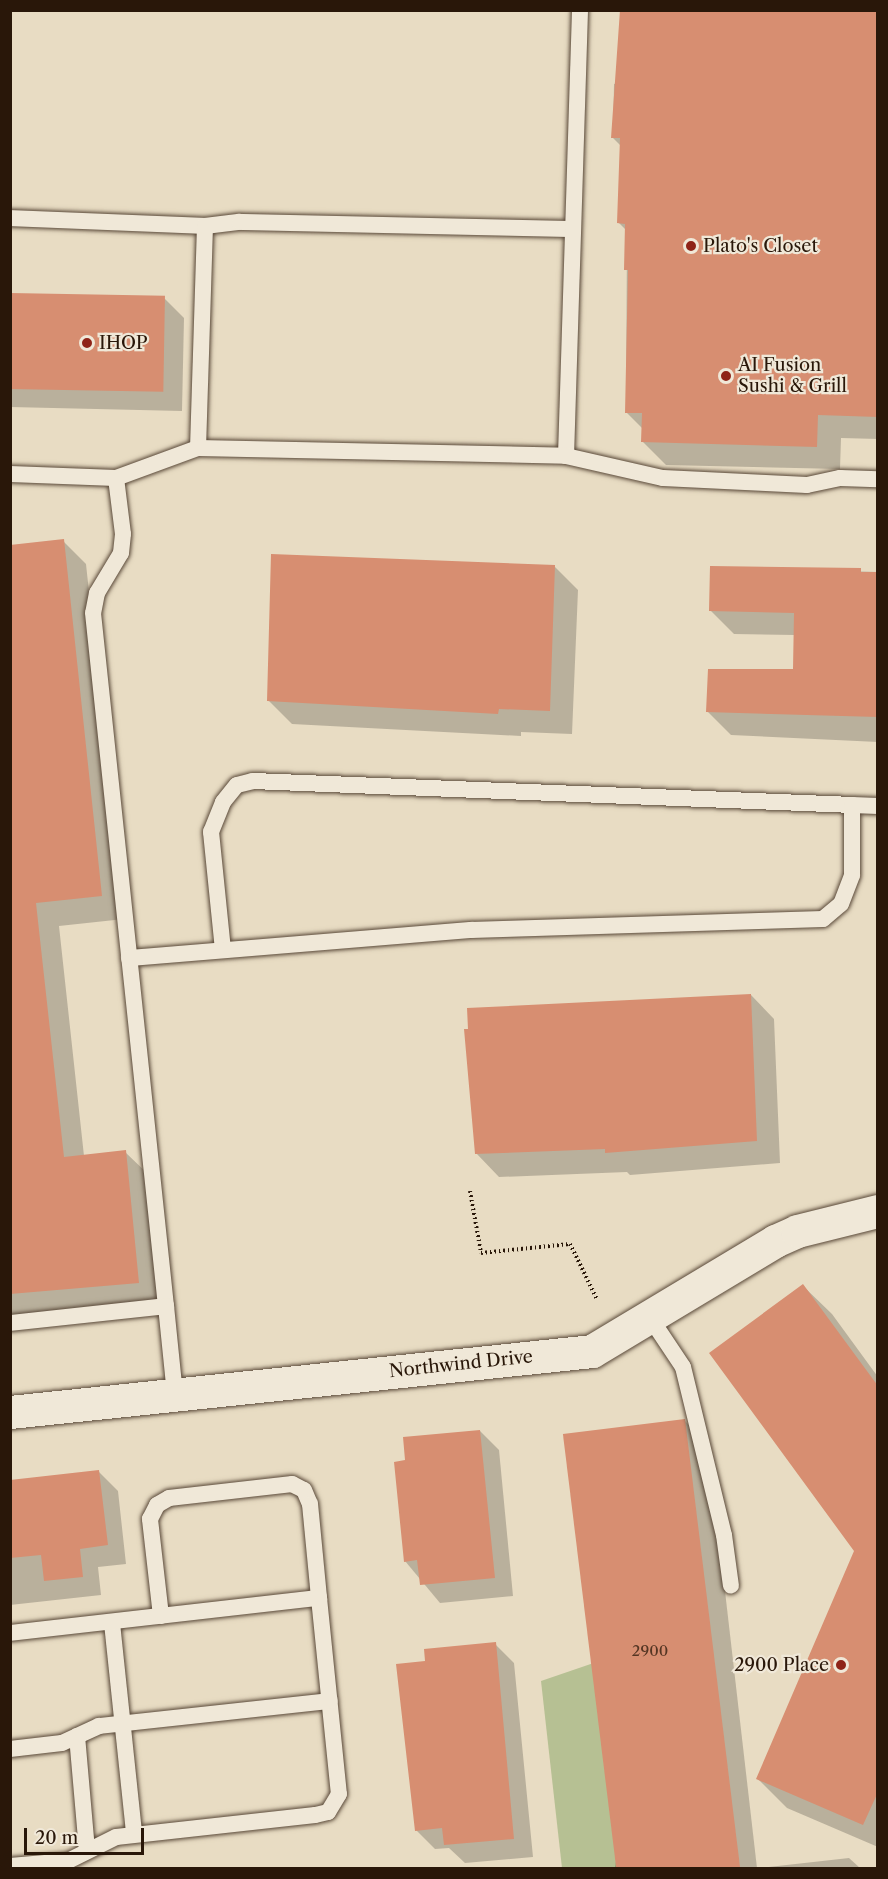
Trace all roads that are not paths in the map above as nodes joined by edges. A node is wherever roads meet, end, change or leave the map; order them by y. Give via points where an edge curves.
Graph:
1 (580, 10) edge
2 (10, 218) edge
3 (204, 226) junction
4 (573, 229) junction
5 (198, 448) junction
6 (566, 456) junction
7 (10, 474) edge
8 (116, 478) junction
9 (878, 479) edge
10 (852, 805) junction
11 (878, 806) edge
12 (223, 950) junction
13 (129, 958) junction
14 (878, 1211) edge
15 (166, 1306) junction
16 (649, 1316) junction
17 (10, 1323) edge
18 (175, 1394) junction
19 (10, 1412) edge
20 (731, 1586) dead end
21 (319, 1598) junction
22 (161, 1616) junction
23 (112, 1623) junction
24 (10, 1633) edge
25 (330, 1701) junction
26 (122, 1723) junction
27 (76, 1736) junction
28 (10, 1749) edge
29 (134, 1834) junction
30 (87, 1851) junction
31 (10, 1866) edge

1 - 4 lane
2 - 3 lane
3 - 4 lane via 240,222
3 - 5 lane
4 - 6 lane
5 - 6 lane
5 - 8 lane
6 - 9 lane via 663,478 807,485 840,478
7 - 8 lane
8 - 13 lane via 123,534 121,553 97,593 93,613
10 - 11 lane
10 - 12 lane via 852,875 841,904 823,919 471,930
10 - 12 lane via 253,781 237,785 223,802 211,832
12 - 13 lane
13 - 15 lane
14 - 16 street, Northwind Drive via 786,1236
15 - 17 lane
15 - 18 lane
16 - 18 street, Northwind Drive via 592,1351
16 - 20 lane via 683,1367 724,1535
18 - 19 street, Northwind Drive
21 - 22 lane
21 - 22 lane via 309,1504 304,1490 292,1484 270,1486 169,1498 156,1505 150,1519
21 - 25 lane
22 - 23 lane
23 - 24 lane
23 - 26 lane
25 - 26 lane
25 - 29 lane via 339,1794 328,1812
26 - 27 lane via 99,1726
26 - 29 lane
27 - 28 lane via 62,1743
27 - 30 lane
29 - 30 lane
30 - 31 lane via 68,1861

